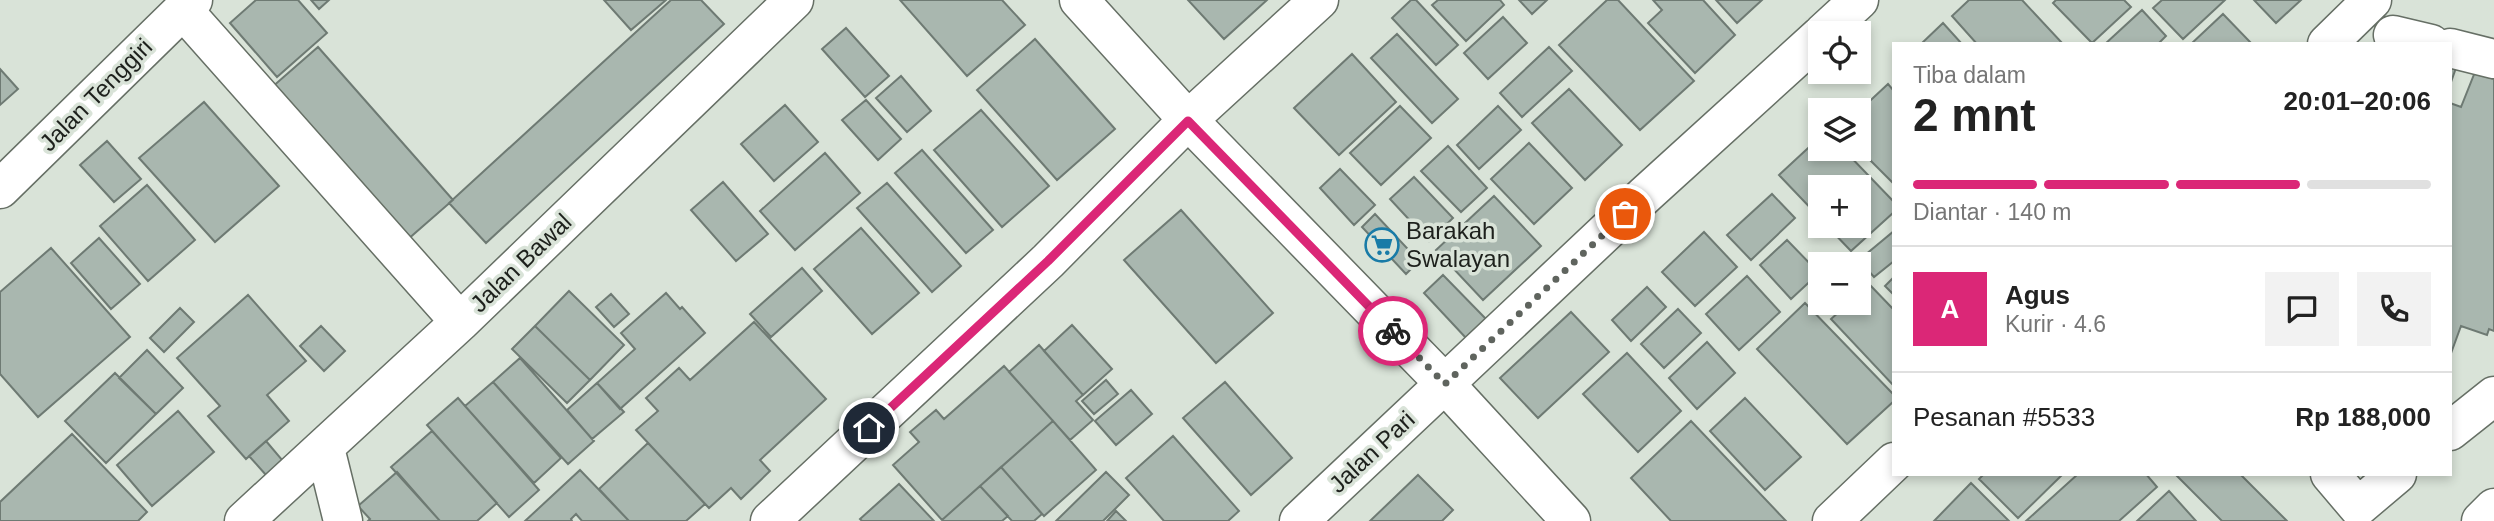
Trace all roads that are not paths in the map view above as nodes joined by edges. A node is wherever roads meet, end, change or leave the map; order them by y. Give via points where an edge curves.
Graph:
1 (794, 0) edge
2 (1079, 0) edge
3 (1319, 0) edge
4 (1858, 0) edge
5 (2372, 0) edge
6 (188, 5) edge
7 (1836, 21) edge
8 (2393, 35) dead end
9 (2329, 42) edge
10 (2423, 42) edge
11 (1808, 47) edge
12 (2452, 48) edge
13 (2494, 59) edge
14 (1188, 121) junction
15 (0, 190) edge
16 (460, 322) junction
17 (1445, 384) junction
18 (2494, 396) edge
19 (2452, 429) edge
20 (325, 448) junction
21 (1892, 464) edge
22 (2332, 476) edge
23 (2395, 476) edge
24 (2494, 508) edge
25 (244, 521) edge
26 (343, 521) edge
27 (770, 521) edge
28 (1299, 521) edge
29 (1571, 521) edge
30 (1832, 521) edge
31 (2481, 521) edge

1 - 16 main road, Jalan Bawal
2 - 14 main road
3 - 14 main road
4 - 7 main road, Jalan Pari
5 - 9 main road
6 - 15 main road, Jalan Tenggiri
6 - 16 main road
8 - 10 main road
11 - 17 main road, Jalan Pari
12 - 13 main road
14 - 17 main road
14 - 27 main road via 1048,261
16 - 20 main road, Jalan Bawal
17 - 28 main road, Jalan Pari
17 - 29 main road
18 - 19 main road
20 - 25 main road, Jalan Bawal
20 - 26 main road
21 - 30 main road
22 - 23 main road via 2358,508
24 - 31 main road

